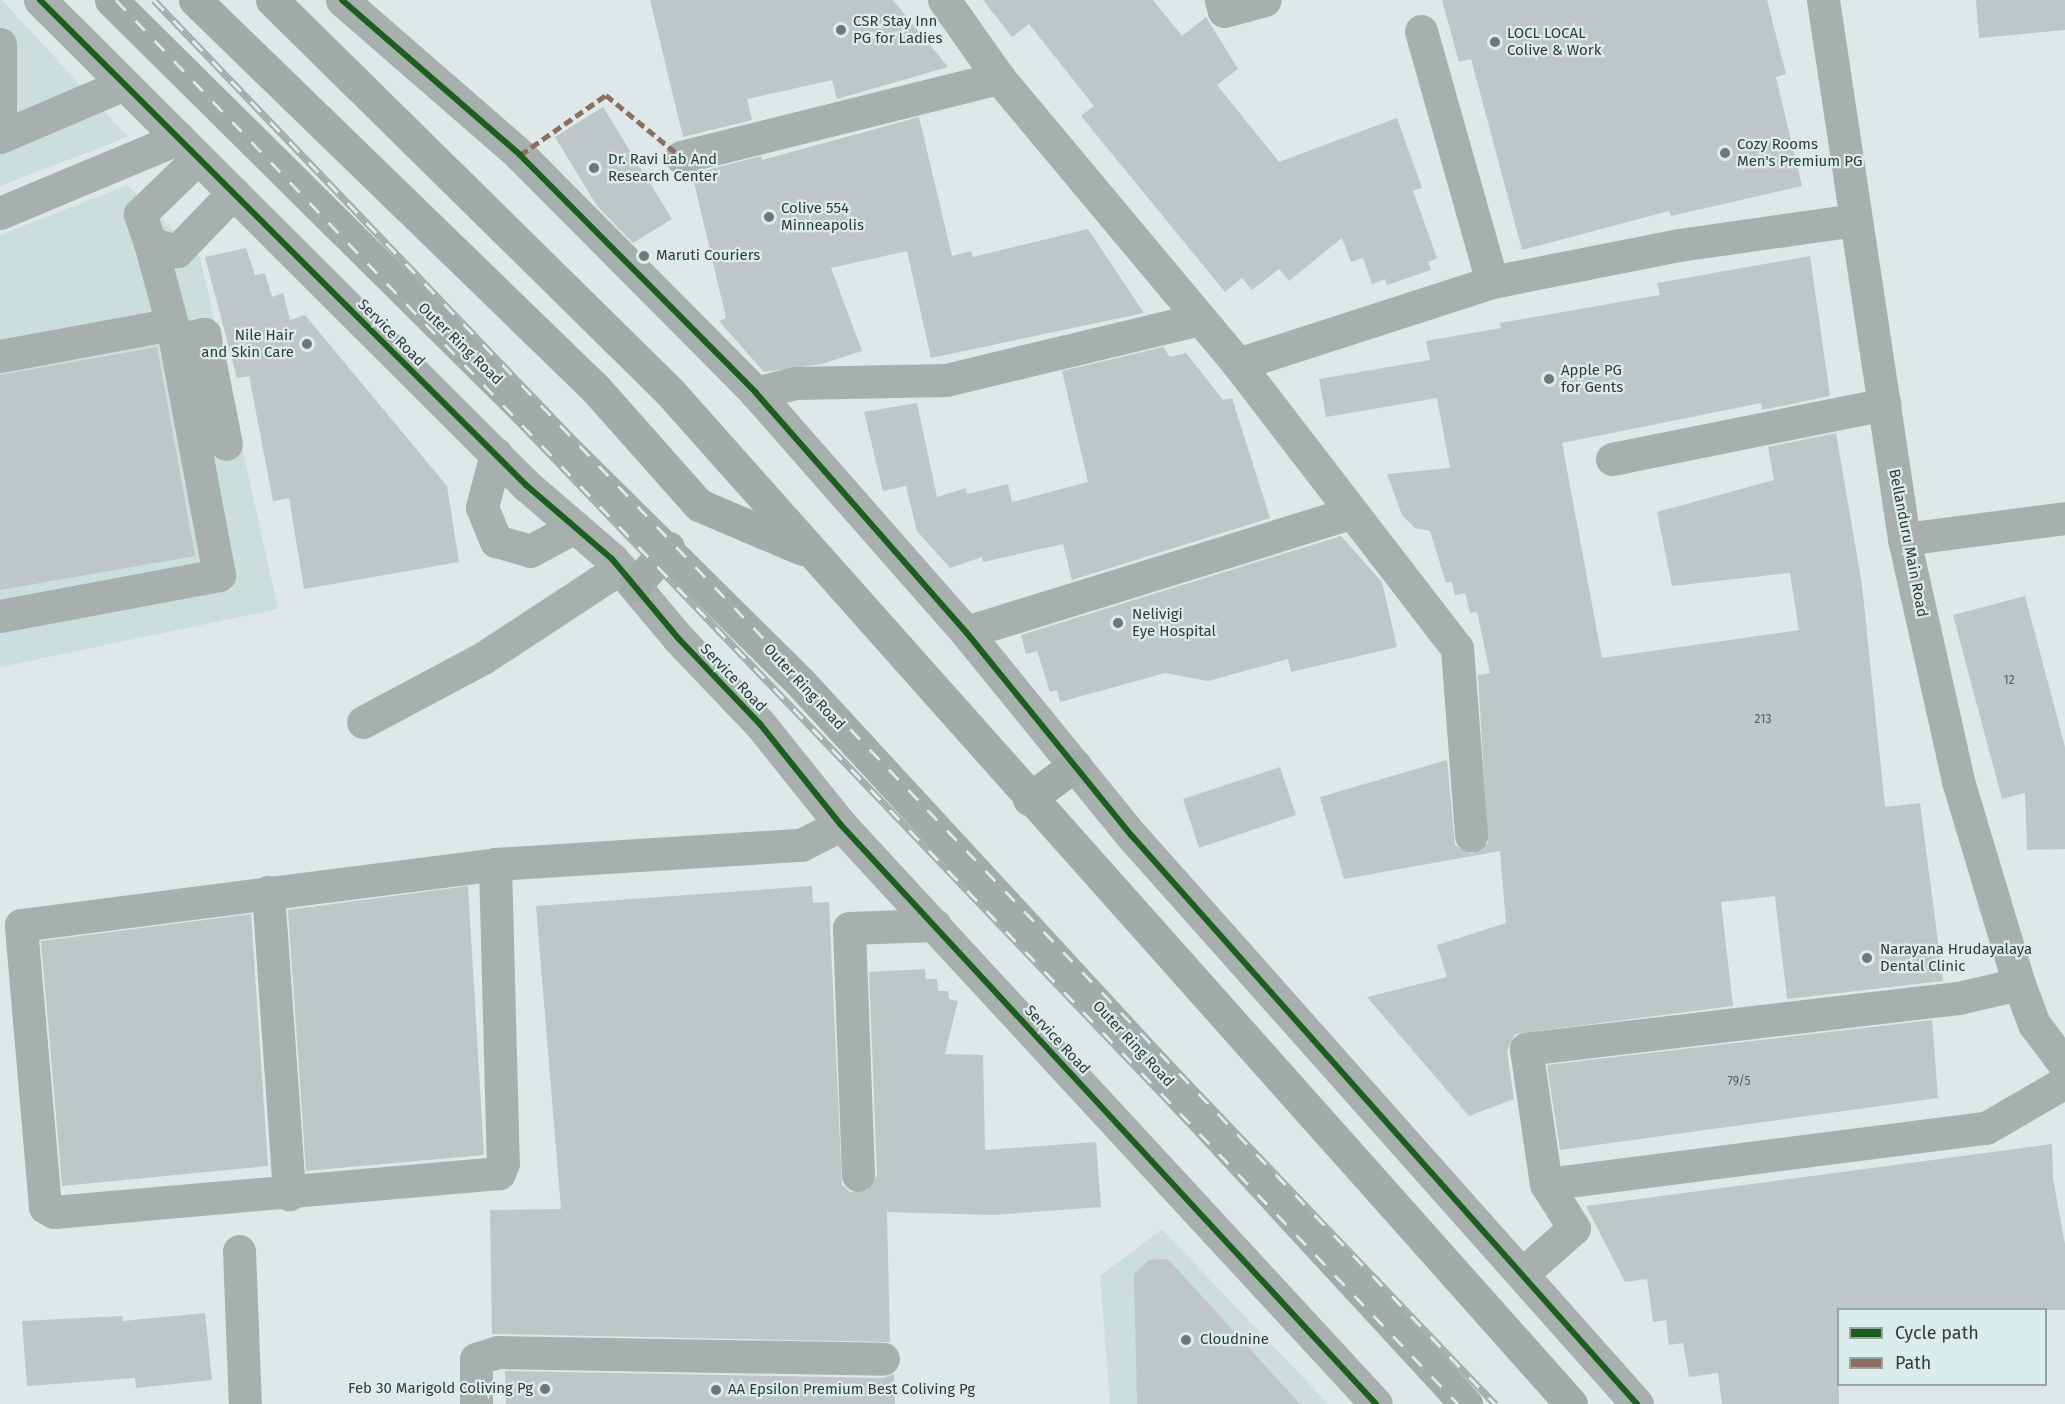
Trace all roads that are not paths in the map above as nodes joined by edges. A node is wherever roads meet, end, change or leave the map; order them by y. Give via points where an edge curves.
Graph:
1 (40, 0) edge
2 (195, 0) edge
3 (272, 0) edge
4 (342, 0) edge
5 (944, 0) edge
6 (1221, 0) edge
7 (1265, 0) edge
8 (1822, 0) edge
9 (114, 3) edge
10 (1420, 31) dead end
11 (0, 44) edge
12 (999, 78) junction
13 (124, 84) junction
14 (0, 126) edge
15 (0, 137) edge
16 (189, 148) junction
17 (681, 157) dead end
18 (233, 193) junction
19 (0, 213) edge
20 (1854, 220) junction
21 (150, 243) junction
22 (1492, 282) junction
23 (1200, 319) junction
24 (174, 332) junction
25 (1, 350) edge
26 (1238, 364) junction
27 (756, 393) junction
28 (1884, 404) junction
29 (226, 444) dead end
30 (496, 454) junction
31 (1612, 459) dead end
32 (1351, 513) junction
33 (2065, 518) edge
34 (575, 527) junction
35 (1904, 539) junction
36 (668, 548) junction
37 (814, 554) junction
38 (628, 577) junction
39 (0, 616) edge
40 (966, 632) junction
41 (363, 722) dead end
42 (1075, 765) junction
43 (1029, 799) junction
44 (841, 825) junction
45 (1471, 835) dead end
46 (495, 864) junction
47 (268, 892) junction
48 (935, 925) junction
49 (2019, 984) junction
50 (2065, 1065) edge
51 (2065, 1082) edge
52 (858, 1174) dead end
53 (1546, 1184) junction
54 (289, 1194) junction
55 (239, 1251) dead end
56 (1522, 1274) junction
57 (883, 1359) dead end
58 (244, 1404) edge
59 (476, 1404) edge
60 (1376, 1404) edge
61 (1466, 1404) edge
62 (1571, 1404) edge
63 (1637, 1404) edge

1 - 13 street, Service Road
2 - 37 highway via 595,388 699,505
3 - 37 highway via 670,392
4 - 27 street via 520,155
5 - 12 street
6 - 7 street via 1224,11
8 - 20 street, Bellanduru Main Road
9 - 36 highway, Outer Ring Road
10 - 22 street
11 - 14 street
12 - 17 street
12 - 23 street
13 - 15 street
13 - 16 street, Service Road
16 - 18 street, Service Road
16 - 19 street
16 - 21 street via 140,214
18 - 21 street via 177,251
18 - 30 street, Service Road
20 - 22 street via 1679,244
20 - 28 street, Bellanduru Main Road
21 - 24 street
22 - 26 street
23 - 26 street
23 - 27 street via 946,380 795,383
24 - 25 street
24 - 29 street via 204,334
24 - 39 street via 219,575
26 - 32 street
27 - 40 street
28 - 31 street
28 - 35 street, Bellanduru Main Road
30 - 34 street, Service Road
30 - 34 street via 482,507 496,541 530,551
32 - 40 street
32 - 45 street via 1457,648
33 - 35 street
34 - 38 street, Service Road
35 - 49 street, Bellanduru Main Road via 1958,781
36 - 38 highway
36 - 61 highway, Outer Ring Road via 799,681
37 - 43 highway
38 - 41 street
38 - 44 street, Service Road via 678,638 760,724
40 - 42 street
42 - 43 highway
42 - 56 street
43 - 62 highway
44 - 46 street via 801,845
44 - 48 street, Service Road
46 - 47 street
46 - 54 street via 502,1168 494,1174
47 - 54 street
47 - 54 street via 21,925 45,1207 54,1212
48 - 52 street via 849,928
48 - 60 street, Service Road
49 - 50 street, Bellanduru Main Road via 2034,1024
49 - 53 street via 1958,998 1526,1050
51 - 53 street via 1986,1128
53 - 56 street via 1574,1228
55 - 58 street
56 - 63 street via 1575,1339
57 - 59 street via 498,1352 476,1359

